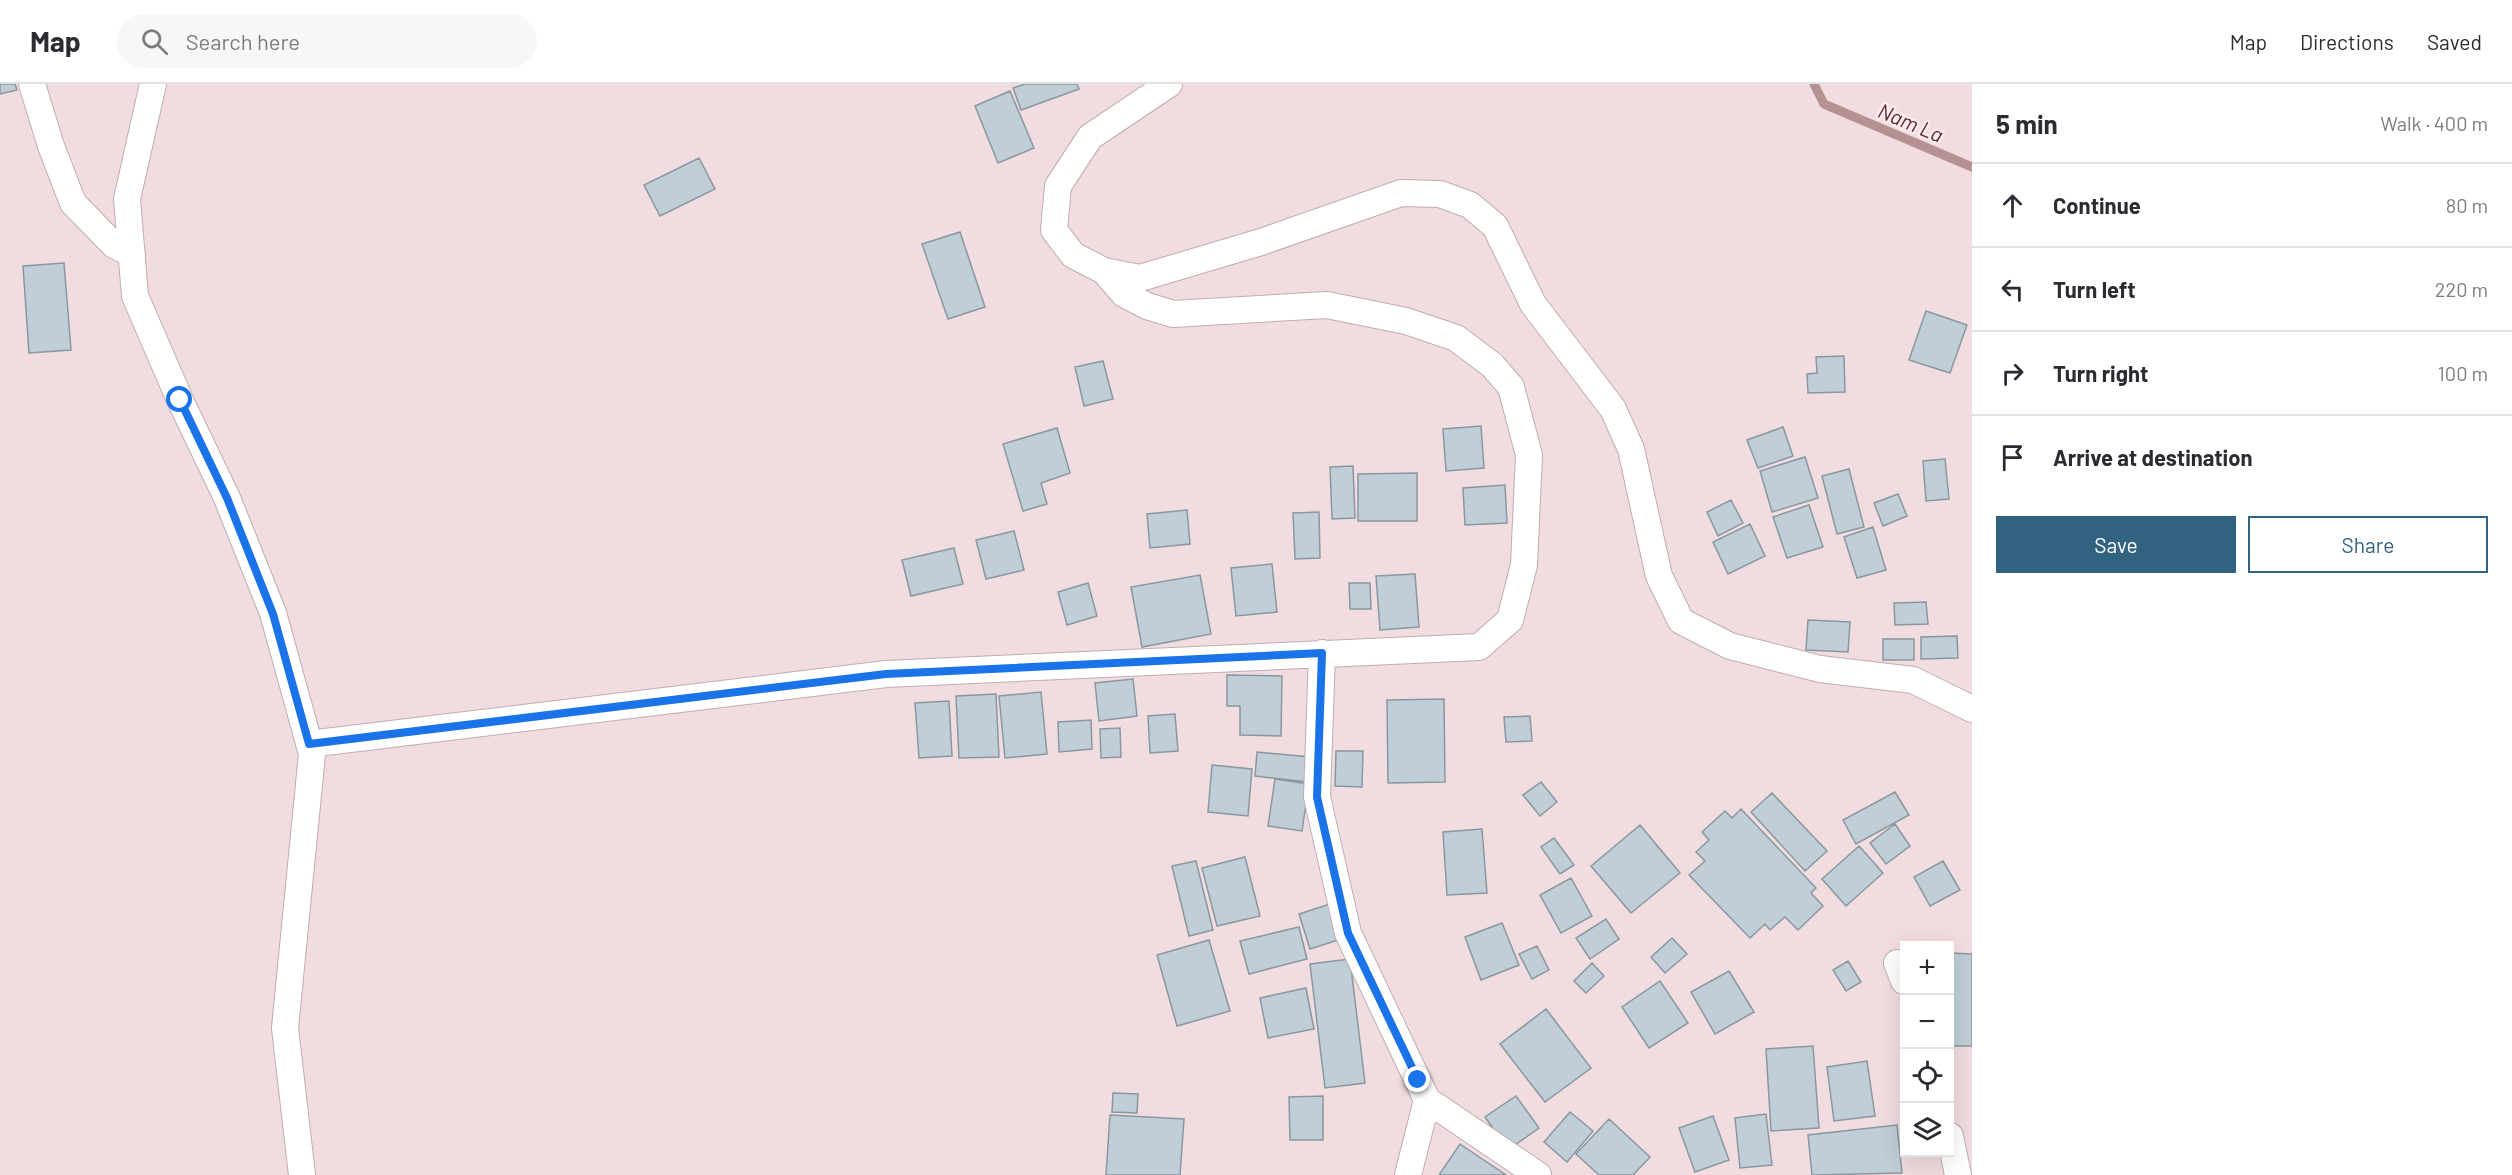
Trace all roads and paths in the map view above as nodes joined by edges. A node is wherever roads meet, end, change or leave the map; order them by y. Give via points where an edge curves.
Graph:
1 (32, 84) edge
2 (153, 84) edge
3 (1169, 84) edge
4 (132, 254) junction
5 (1104, 271) junction
6 (1322, 653) junction
7 (1972, 710) edge
8 (309, 744) junction
9 (1427, 1100) junction
10 (1954, 1156) edge
11 (302, 1175) edge
12 (1408, 1175) edge
13 (1538, 1175) edge
14 (1958, 1175) edge

1 - 4 street via 73,203 114,245
2 - 4 street via 127,199
3 - 5 street via 1090,137 1058,186 1054,230 1073,255
4 - 8 street via 135,296 227,498 273,614
5 - 6 street via 1124,294 1173,315 1327,305 1406,321 1456,338 1492,365 1511,387 1529,454 1524,565 1510,620 1479,647
5 - 7 street via 1140,278 1261,242 1401,193 1440,194 1470,206 1495,226 1533,304 1613,409 1630,449 1659,576 1682,621 1730,646 1820,669 1913,680
6 - 8 street via 886,674
6 - 9 street via 1317,797 1348,933
8 - 11 street via 312,754 285,1028
9 - 12 street
9 - 13 street
10 - 14 street

